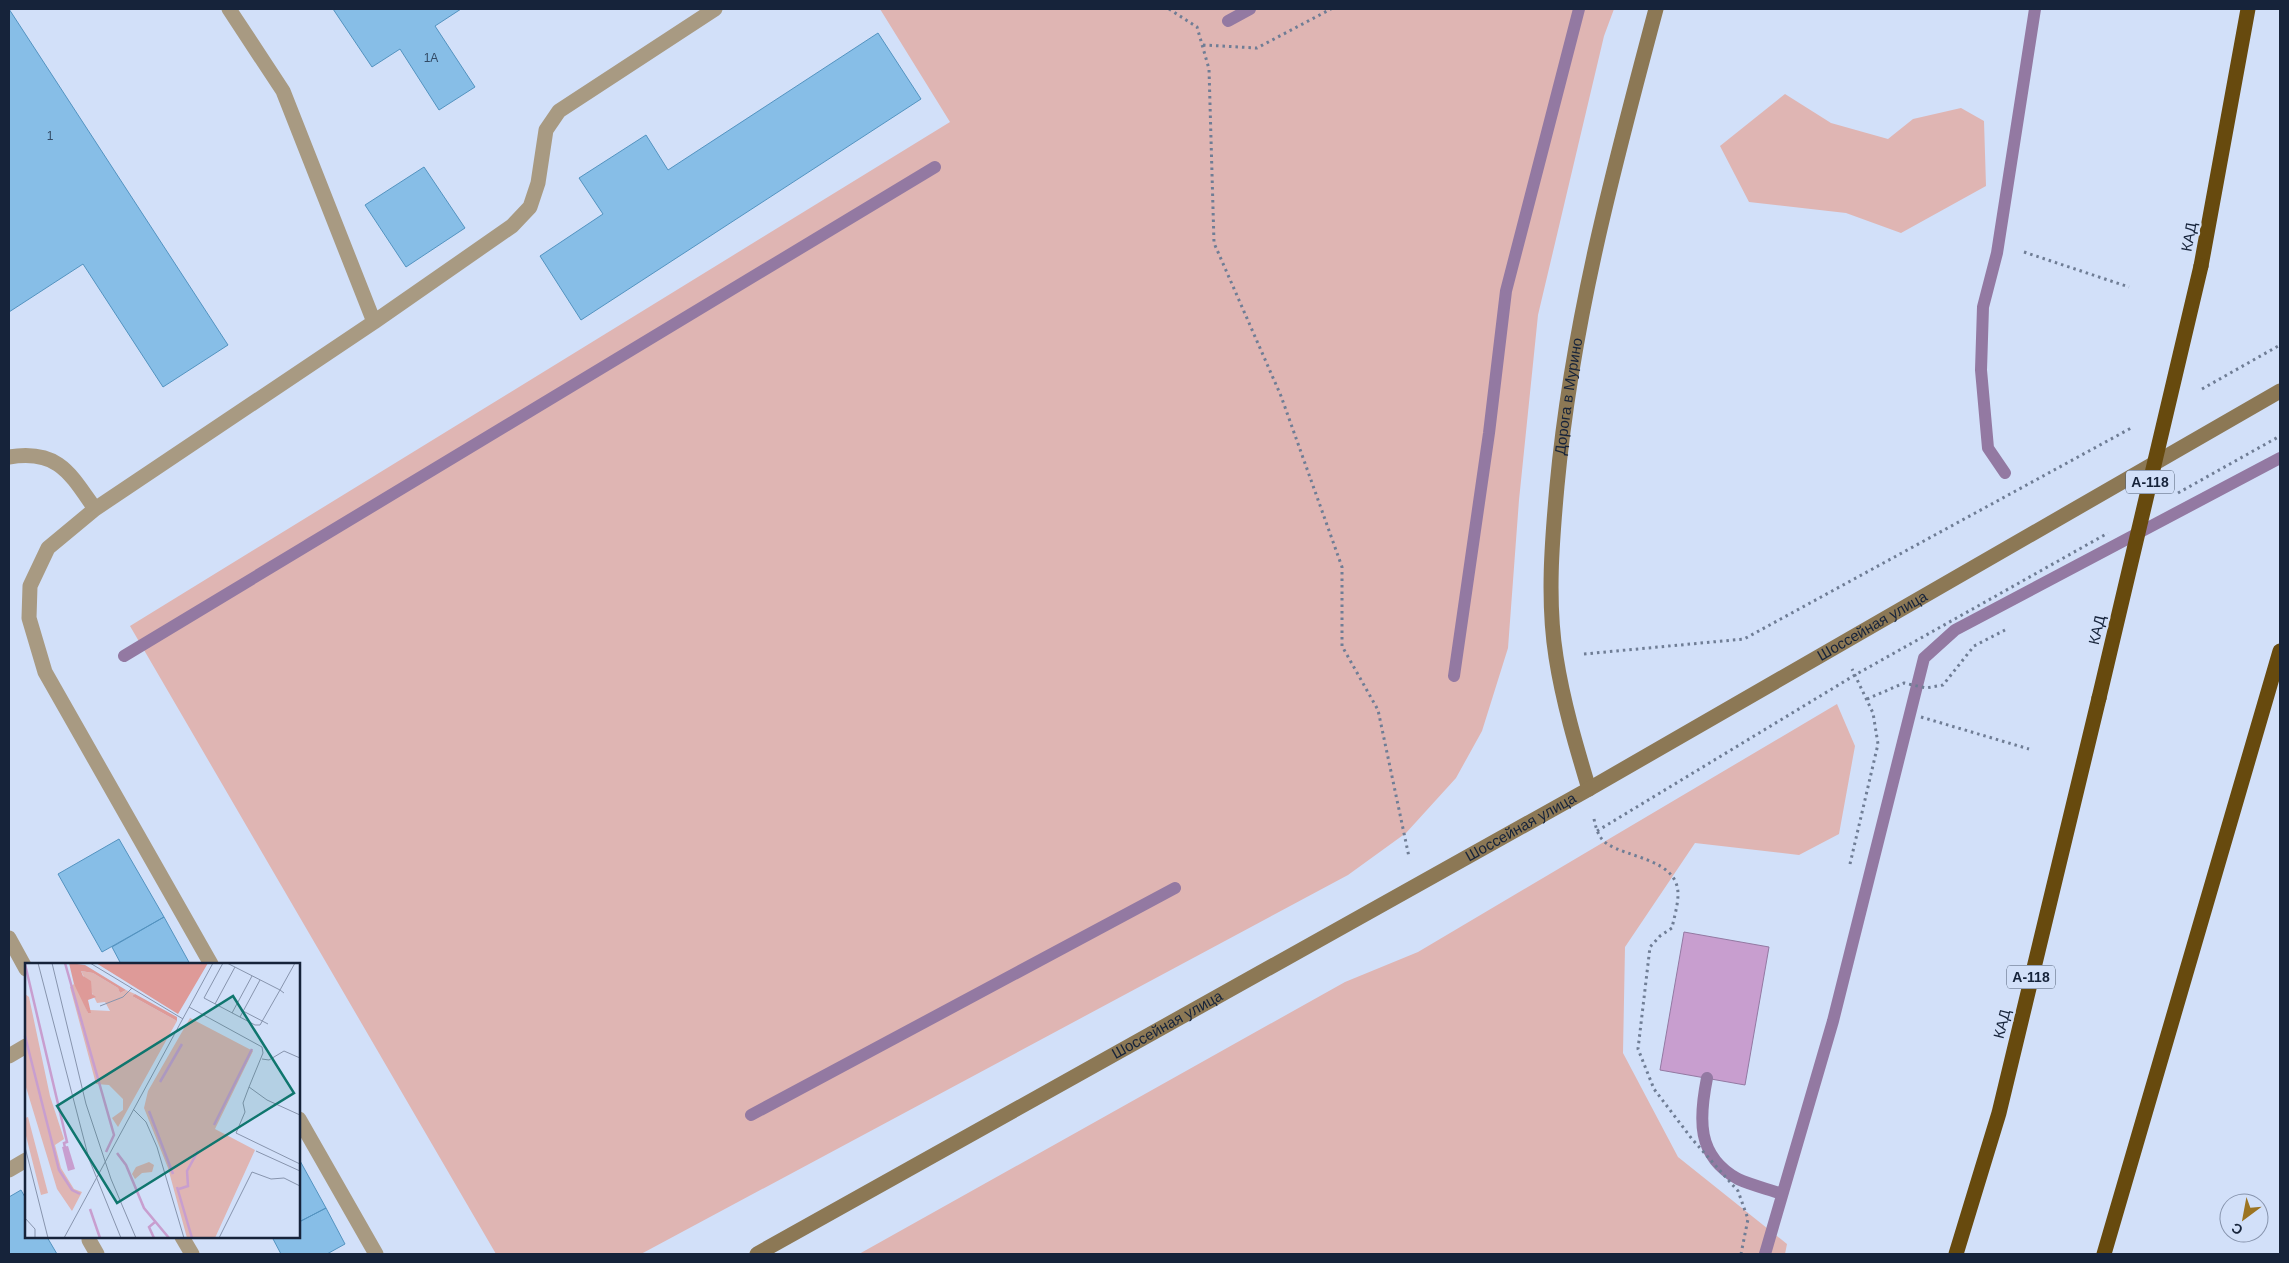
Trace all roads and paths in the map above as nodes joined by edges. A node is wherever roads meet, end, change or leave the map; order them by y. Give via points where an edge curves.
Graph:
1 (229, 9) edge
2 (715, 9) edge
3 (1169, 9) edge
4 (1331, 9) edge
5 (1656, 9) edge
6 (2248, 9) edge
7 (1203, 45) junction
8 (2024, 252) dead end
9 (2130, 287) dead end
10 (374, 322) junction
11 (2280, 345) edge
12 (2280, 391) edge
13 (2196, 393) dead end
14 (2136, 426) dead end
15 (2280, 436) edge
16 (9, 457) edge
17 (2176, 494) dead end
18 (95, 509) junction
19 (2115, 529) dead end
20 (2005, 630) dead end
21 (1841, 644) junction
22 (2280, 651) edge
23 (1556, 656) junction
24 (1855, 675) junction
25 (1867, 699) junction
26 (1921, 717) dead end
27 (2029, 750) dead end
28 (1589, 789) junction
29 (1597, 831) junction
30 (1850, 864) dead end
31 (1415, 887) junction
32 (9, 938) edge
33 (210, 963) edge
34 (25, 966) edge
35 (25, 1047) edge
36 (9, 1056) edge
37 (300, 1121) edge
38 (25, 1161) edge
39 (9, 1170) edge
40 (183, 1238) edge
41 (89, 1240) dead end
42 (96, 1254) edge
43 (192, 1254) edge
44 (376, 1254) edge
45 (757, 1254) edge
46 (1742, 1254) edge
47 (1956, 1254) edge
48 (2104, 1254) edge

1 - 10 lane via 283,91
2 - 10 lane via 559,111 546,130 538,183 530,207 512,226
3 - 7 path via 1198,26
4 - 7 path via 1257,48
5 - 23 main road, Дорога в Мурино via 1603,212 1584,296 1563,418 1554,520 1552,591
6 - 47 highway, КАД / А-118, bridge via 2201,266 1999,1114
7 - 31 path via 1209,68 1214,242 1281,396 1342,567 1342,646 1378,710
8 - 9 path
10 - 18 lane
11 - 13 path
12 - 21 main road, Шоссейная улица
14 - 23 path via 1744,639
15 - 17 path
16 - 18 lane via 38,454 69,471
18 - 33 lane via 48,548 30,586 29,618 45,672
19 - 24 path
20 - 25 path via 1974,646 1943,685 1926,688 1904,683
21 - 24 path
21 - 28 main road, Шоссейная улица
22 - 48 highway
23 - 28 main road, Дорога в Мурино
24 - 25 path
24 - 29 path
25 - 30 path via 1874,713 1878,744
26 - 27 path
28 - 29 path
28 - 31 main road, Шоссейная улица
29 - 46 path via 1605,842 1658,865 1675,879 1678,894 1672,928 1650,947 1638,1049 1654,1089 1738,1192 1748,1219
31 - 45 main road, Шоссейная улица
32 - 34 lane
35 - 36 lane
37 - 44 lane
38 - 39 lane
40 - 43 lane
41 - 42 lane

